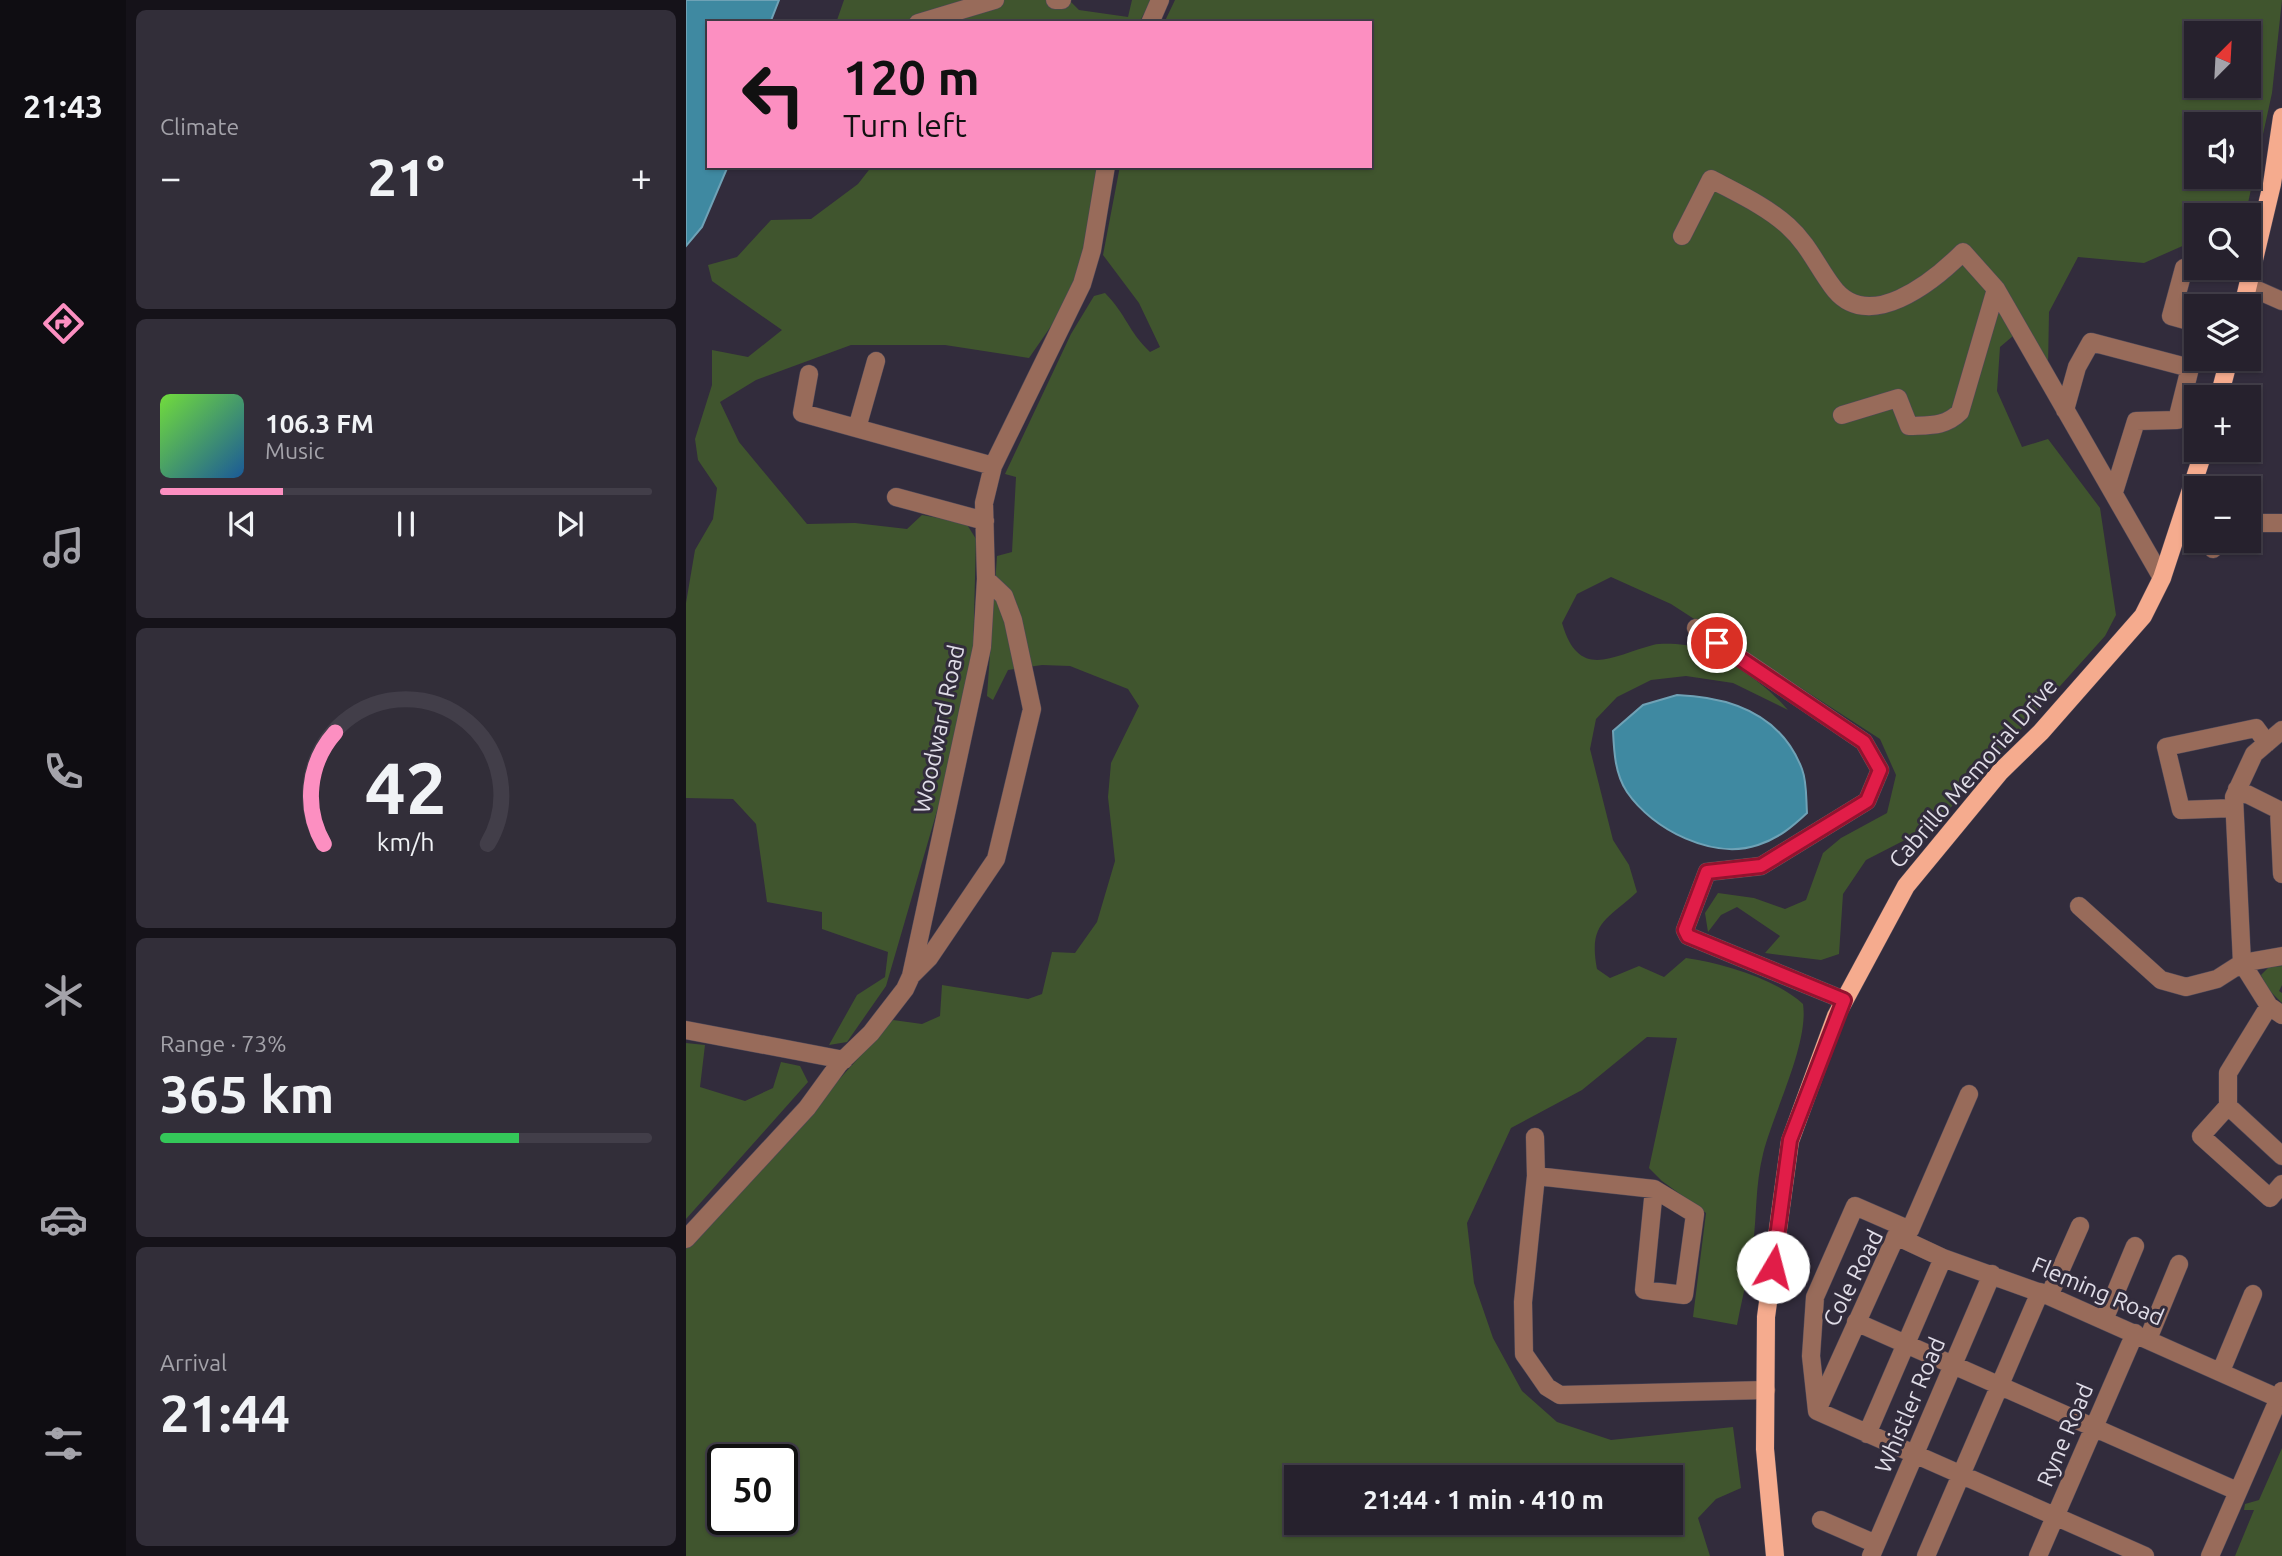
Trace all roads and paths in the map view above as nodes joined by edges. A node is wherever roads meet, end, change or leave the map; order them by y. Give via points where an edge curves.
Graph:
1 (995, 0) edge
2 (1055, 0) edge
3 (1062, 0) edge
4 (1160, 0) edge
5 (925, 21) edge
6 (1151, 21) edge
7 (2282, 117) edge
8 (1106, 168) edge
9 (1682, 236) dead end
10 (2184, 268) dead end
11 (2248, 286) junction
12 (1996, 289) junction
13 (2246, 294) edge
14 (2282, 301) edge
15 (2184, 320) edge
16 (876, 361) dead end
17 (809, 374) dead end
18 (2064, 410) junction
19 (1842, 415) dead end
20 (858, 428) junction
21 (2200, 462) edge
22 (993, 466) junction
23 (2114, 492) junction
24 (896, 497) dead end
25 (985, 521) junction
26 (2261, 523) edge
27 (2282, 523) edge
28 (2162, 578) junction
29 (986, 579) junction
30 (1696, 628) dead end
31 (2282, 730) edge
32 (2267, 743) junction
33 (2237, 789) junction
34 (2234, 808) junction
35 (2282, 874) edge
36 (2079, 906) dead end
37 (2282, 956) edge
38 (2242, 963) junction
39 (911, 976) junction
40 (1844, 1000) junction
41 (2275, 1010) edge
42 (686, 1030) edge
43 (844, 1060) junction
44 (1969, 1094) dead end
45 (2228, 1106) junction
46 (1535, 1137) dead end
47 (2282, 1156) edge
48 (1536, 1176) junction
49 (2282, 1184) edge
50 (1654, 1189) junction
51 (2080, 1226) dead end
52 (1903, 1233) junction
53 (686, 1239) edge
54 (2135, 1246) dead end
55 (1943, 1258) junction
56 (2179, 1264) dead end
57 (1992, 1274) junction
58 (2045, 1294) junction
59 (2253, 1294) dead end
60 (2105, 1320) junction
61 (1856, 1322) junction
62 (2142, 1336) junction
63 (1906, 1345) junction
64 (1953, 1366) junction
65 (2221, 1371) junction
66 (2000, 1386) junction
67 (1766, 1390) junction
68 (2280, 1395) edge
69 (1817, 1411) junction
70 (2095, 1428) junction
71 (1867, 1434) junction
72 (1916, 1455) junction
73 (1961, 1475) junction
74 (2237, 1491) junction
75 (2057, 1518) junction
76 (1821, 1520) dead end
77 (1874, 1550) edge
78 (1775, 1556) edge
79 (1926, 1556) edge
80 (2038, 1556) edge
81 (2145, 1556) edge
82 (2210, 1556) edge

1 - 5 street
2 - 3 street
4 - 6 street
7 - 11 main road
8 - 22 street, Woodward Road via 1082,284
9 - 12 street via 1711,179 1788,225 1810,249 1833,289 1854,303 1876,306 1907,297 1937,278 1963,252
10 - 15 street via 2171,316
11 - 13 main road
11 - 14 street
12 - 18 street
12 - 19 street via 1960,412 1951,421 1909,426 1898,398
16 - 20 street
17 - 20 street via 802,412
18 - 23 street
18 - 23 street via 2077,367 2091,342 2190,368 2177,420 2136,421
20 - 22 street
21 - 28 main road, Cabrillo Memorial Drive
22 - 25 street, Woodward Road via 984,503
23 - 28 street
24 - 25 street
25 - 29 street, Woodward Road
26 - 27 street
28 - 40 main road, Cabrillo Memorial Drive via 2143,616 2000,772 1906,886
29 - 39 street, Woodward Road via 980,660
29 - 39 street via 1004,596 1013,620 1032,709 996,859 929,958
30 - 40 street via 1864,742 1880,770 1867,801 1761,866 1707,872 1685,930 1688,936
31 - 32 street
32 - 33 street via 2253,754
32 - 34 street via 2256,728 2166,747 2181,810
33 - 34 street
33 - 35 street via 2279,810
34 - 38 street
36 - 38 street via 2161,980 2186,987 2217,979
37 - 38 street
38 - 41 street
39 - 43 street, Woodward Road via 871,1033
40 - 67 main road, Cabrillo Memorial Drive via 1790,1140 1766,1317
41 - 45 street via 2228,1073
42 - 43 street
43 - 53 street, Woodward Road via 807,1108
44 - 52 street, Cole Road
45 - 47 street
45 - 49 street via 2201,1136 2270,1198
46 - 48 street
48 - 50 street
48 - 67 street via 1523,1302 1524,1354 1547,1387 1560,1395
50 - 50 street via 1695,1213 1684,1296 1644,1290
51 - 58 street
52 - 55 street, Fleming Road
52 - 61 street, Cole Road
52 - 69 street, Fleming Road via 1855,1206 1815,1297 1811,1356
54 - 60 street
55 - 57 street, Fleming Road
55 - 63 street
56 - 62 street, Ryne Road
57 - 58 street, Fleming Road
57 - 64 street, Whistler Road
58 - 60 street, Fleming Road
58 - 66 street
59 - 65 street
60 - 62 street, Fleming Road
61 - 63 street
61 - 69 street, Cole Road
62 - 65 street, Fleming Road
62 - 70 street, Ryne Road
63 - 64 street
63 - 71 street
64 - 66 street
64 - 72 street, Whistler Road
65 - 68 street, Fleming Road
66 - 70 street
66 - 73 street
67 - 78 main road, Cabrillo Memorial Drive
68 - 74 street
69 - 71 street
70 - 74 street
70 - 75 street, Ryne Road
71 - 72 street
72 - 73 street
72 - 77 street, Whistler Road
73 - 75 street
73 - 79 street
74 - 82 street
75 - 80 street, Ryne Road
75 - 81 street
76 - 77 street

